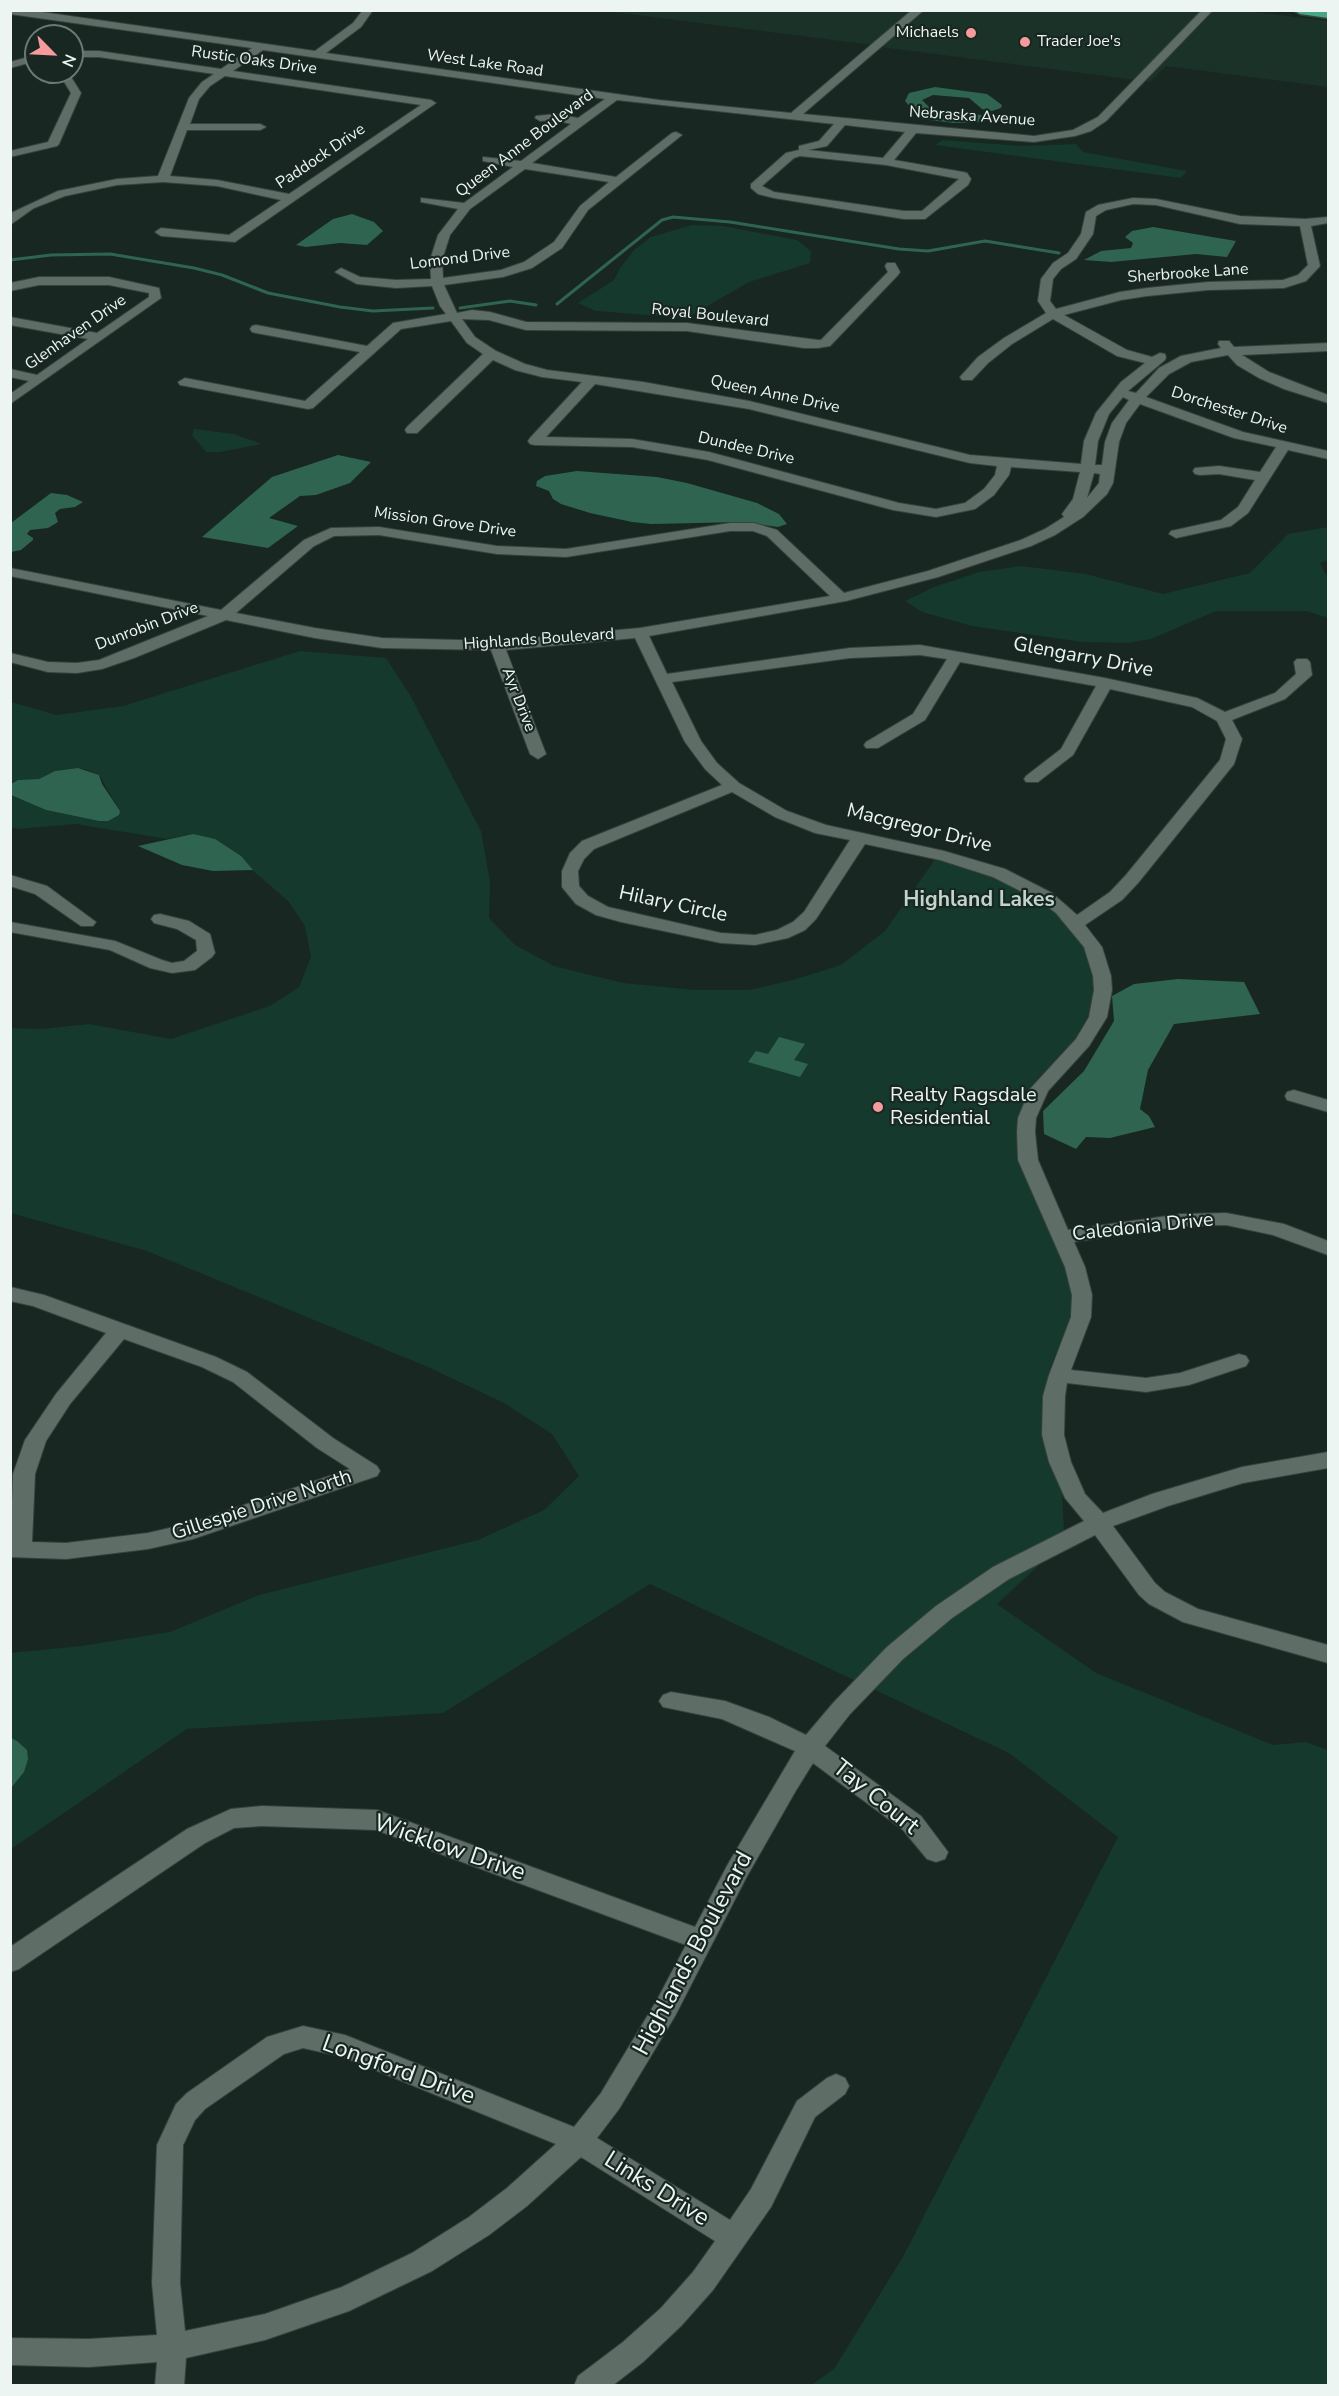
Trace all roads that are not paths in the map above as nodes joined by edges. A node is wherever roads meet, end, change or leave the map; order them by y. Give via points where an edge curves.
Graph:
1 (368, 10) edge
2 (919, 10) edge
3 (1208, 10) edge
4 (1300, 10) edge
5 (10, 11) edge
6 (36, 12) edge
7 (1329, 14) edge
8 (18, 22) dead end
9 (261, 47) junction
10 (84, 54) edge
11 (316, 55) junction
12 (222, 72) junction
13 (70, 84) edge
14 (614, 97) junction
15 (431, 103) joint
16 (793, 117) junction
17 (540, 118) dead end
18 (580, 122) junction
19 (842, 122) junction
20 (183, 127) junction
21 (260, 127) dead end
22 (913, 129) junction
23 (676, 135) dead end
24 (10, 154) edge
25 (487, 159) dead end
26 (886, 162) junction
27 (522, 165) junction
28 (163, 179) junction
29 (616, 180) junction
30 (748, 181) dead end
31 (291, 198) junction
32 (425, 200) dead end
33 (466, 207) junction
34 (1329, 220) edge
35 (10, 222) edge
36 (1305, 223) junction
37 (161, 232) dead end
38 (891, 267) dead end
39 (341, 272) dead end
40 (437, 282) junction
41 (10, 287) edge
42 (1053, 314) junction
43 (453, 317) junction
44 (10, 321) edge
45 (256, 329) dead end
46 (98, 338) junction
47 (1329, 338) edge
48 (1227, 346) junction
49 (1329, 346) edge
50 (370, 350) junction
51 (491, 354) junction
52 (1153, 361) junction
53 (10, 373) edge
54 (967, 377) dead end
55 (39, 379) junction
56 (591, 380) junction
57 (185, 382) dead end
58 (1120, 392) junction
59 (1137, 398) junction
60 (1329, 399) edge
61 (10, 400) edge
62 (412, 430) dead end
63 (1284, 446) junction
64 (1329, 455) edge
65 (1005, 464) junction
66 (1088, 469) junction
67 (1108, 470) junction
68 (1200, 471) dead end
69 (1264, 477) junction
70 (1059, 525) junction
71 (1176, 534) dead end
72 (10, 573) edge
73 (841, 597) junction
74 (224, 615) junction
75 (640, 633) junction
76 (497, 646) junction
77 (957, 655) junction
78 (10, 657) edge
79 (1302, 662) dead end
80 (662, 679) junction
81 (1105, 683) junction
82 (1223, 718) junction
83 (872, 745) dead end
84 (538, 754) dead end
85 (1032, 779) dead end
86 (733, 786) junction
87 (860, 838) junction
88 (10, 880) edge
89 (160, 919) dead end
90 (87, 922) dead end
91 (1076, 923) junction
92 (10, 927) edge
93 (1294, 1096) dead end
94 (1329, 1106) edge
95 (1062, 1237) junction
96 (1329, 1248) edge
97 (10, 1294) edge
98 (120, 1330) junction
99 (1239, 1361) dead end
100 (1059, 1375) junction
101 (1329, 1460) edge
102 (1099, 1523) junction
103 (16, 1549) edge
104 (1329, 1654) edge
105 (671, 1701) dead end
106 (810, 1748) junction
107 (936, 1852) dead end
108 (702, 1940) junction
109 (10, 1961) edge
110 (836, 2086) dead end
111 (579, 2141) junction
112 (734, 2238) junction
113 (173, 2347) junction
114 (10, 2350) edge
115 (169, 2385) edge
116 (588, 2385) edge

1 - 11 street via 357,25
2 - 16 street
3 - 22 street, Nebraska Avenue via 1124,98 1087,129 1034,138
4 - 7 highway
5 - 6 street, West Lake Road
6 - 8 street
6 - 9 street, West Lake Road
9 - 11 street, West Lake Road
9 - 12 street
10 - 12 street, Rustic Oaks Drive
11 - 14 street, West Lake Road
12 - 15 street, Rustic Oaks Drive
12 - 20 street via 194,98
13 - 24 street via 76,93 53,144
14 - 16 street, West Lake Road
14 - 18 street, Queen Anne Boulevard
15 - 31 street, Paddock Drive
16 - 19 street, Nebraska Avenue
17 - 18 street
18 - 27 street, Queen Anne Boulevard
19 - 22 street, Nebraska Avenue
19 - 30 street via 823,144 780,154
20 - 21 street
20 - 28 street
22 - 26 street
23 - 29 street, Lomond Drive
25 - 27 street
26 - 26 street via 963,175 964,183 925,215 774,195 756,186 790,154 813,152
27 - 29 street
27 - 33 street, Queen Anne Boulevard
28 - 31 street via 217,183
28 - 35 street via 117,182 62,193 30,206
29 - 40 street, Lomond Drive via 584,208 569,232 544,257 510,272
31 - 37 street, Paddock Drive via 231,239
32 - 33 street
33 - 40 street, Queen Anne Boulevard via 437,250
34 - 36 street
36 - 42 street, Sherbrooke Lane via 1314,266 1302,278 1284,284 1147,291
36 - 42 street via 1240,220 1156,202 1133,201 1102,207 1090,214 1088,234 1072,256 1047,279 1044,301
38 - 43 street, Royal Boulevard via 894,272 825,343 818,345 687,327 532,326 485,314
39 - 40 street, Lomond Drive via 377,283
40 - 43 street, Queen Anne Boulevard
41 - 46 street, Glenhaven Drive via 39,281 88,279 155,291 155,298
42 - 52 street via 1122,353
42 - 54 street, Sherbrooke Lane via 1008,341
43 - 50 street via 397,326
43 - 51 street, Queen Anne Drive via 471,340
44 - 46 street
45 - 50 street
46 - 55 street, Glenhaven Drive
47 - 48 street, Highlands Boulevard
48 - 49 street, Highlands Boulevard
48 - 52 street, Highlands Boulevard via 1186,348
48 - 59 street, Highlands Boulevard via 1175,364
48 - 60 street via 1242,362 1264,375
50 - 57 street via 308,405
51 - 56 street, Queen Anne Drive via 520,367
51 - 62 street
52 - 58 street, Highlands Boulevard
53 - 55 street
55 - 61 street, Glenhaven Drive
56 - 65 street, Queen Anne Drive via 752,405 920,448
56 - 65 street, Dundee Drive via 535,441 632,443 709,456 898,507 936,513 970,506 989,492
58 - 59 street, Dorchester Drive
58 - 66 street, Highlands Boulevard via 1099,421 1088,455
59 - 63 street, Dorchester Drive via 1239,435
59 - 67 street, Highlands Boulevard via 1119,423
63 - 64 street, Dorchester Drive
63 - 69 street
65 - 66 street, Queen Anne Drive
66 - 67 street, Queen Anne Drive
66 - 70 street, Highlands Boulevard via 1080,499
67 - 70 street, Highlands Boulevard via 1100,494
68 - 69 street
69 - 71 street via 1244,510 1226,523
70 - 73 street, Highlands Boulevard via 1011,549
72 - 74 street, Highlands Boulevard
73 - 74 street, Mission Grove Drive via 772,533 754,527 730,527 566,553 497,550 348,530 330,532 309,543
73 - 75 street, Highlands Boulevard
74 - 76 street, Highlands Boulevard via 358,640
74 - 78 street, Dunrobin Drive via 129,655 87,667 48,667
75 - 76 street, Highlands Boulevard
75 - 80 street, Macgregor Drive
76 - 84 street, Ayr Drive
77 - 80 street, Glengarry Drive via 907,650 850,653
77 - 81 street, Glengarry Drive
77 - 83 street via 919,717
79 - 82 street via 1304,675 1280,696
80 - 86 street, Macgregor Drive via 701,755
81 - 82 street, Glengarry Drive via 1197,703
81 - 85 street via 1067,752
82 - 91 street via 1234,740 1221,771 1116,896
86 - 87 street, Macgregor Drive via 797,820
86 - 87 street, Hilary Circle via 588,845 576,857 570,871 571,887 582,900 621,917 721,938 755,940 799,926
87 - 91 street, Macgregor Drive via 983,866 1035,890
88 - 90 street via 41,890
89 - 92 street via 183,925 204,938 206,953 189,966 172,968 116,946
91 - 95 street, Macgregor Drive via 1093,947 1102,976 1098,1017 1083,1042 1039,1089 1027,1118 1026,1132 1028,1160
93 - 94 street
95 - 96 street, Caledonia Drive via 1181,1220 1226,1219 1277,1229
95 - 100 street, Macgregor Drive via 1079,1281 1082,1306 1077,1331
97 - 98 street via 38,1300
98 - 103 street via 63,1399 36,1440 24,1474
98 - 103 street, Gillespie Drive North via 240,1377 325,1443 369,1471 193,1531 148,1541 66,1551
99 - 100 street via 1182,1380 1146,1385
100 - 102 street, Macgregor Drive via 1052,1414 1060,1462 1076,1498
101 - 102 street, Highlands Boulevard via 1242,1475
102 - 104 street, Macgregor Drive via 1147,1589 1171,1607
102 - 106 street, Highlands Boulevard via 1011,1568 944,1612 863,1684
105 - 106 street, Tay Court via 725,1710
106 - 107 street, Tay Court via 912,1823
106 - 108 street, Highlands Boulevard via 758,1834
108 - 109 street, Wicklow Drive via 377,1820 262,1816 231,1819 196,1836
108 - 111 street, Highlands Boulevard via 634,2064
110 - 112 street via 806,2109 761,2198
111 - 112 street, Links Drive
111 - 113 street, Highlands Boulevard via 479,2226 388,2279 349,2298 265,2327
111 - 113 street, Longford Drive via 345,2046 303,2037 276,2045 184,2112 170,2145 166,2283
112 - 116 street via 671,2317
113 - 114 street, Highlands Boulevard via 89,2353
113 - 115 street, Longford Drive

